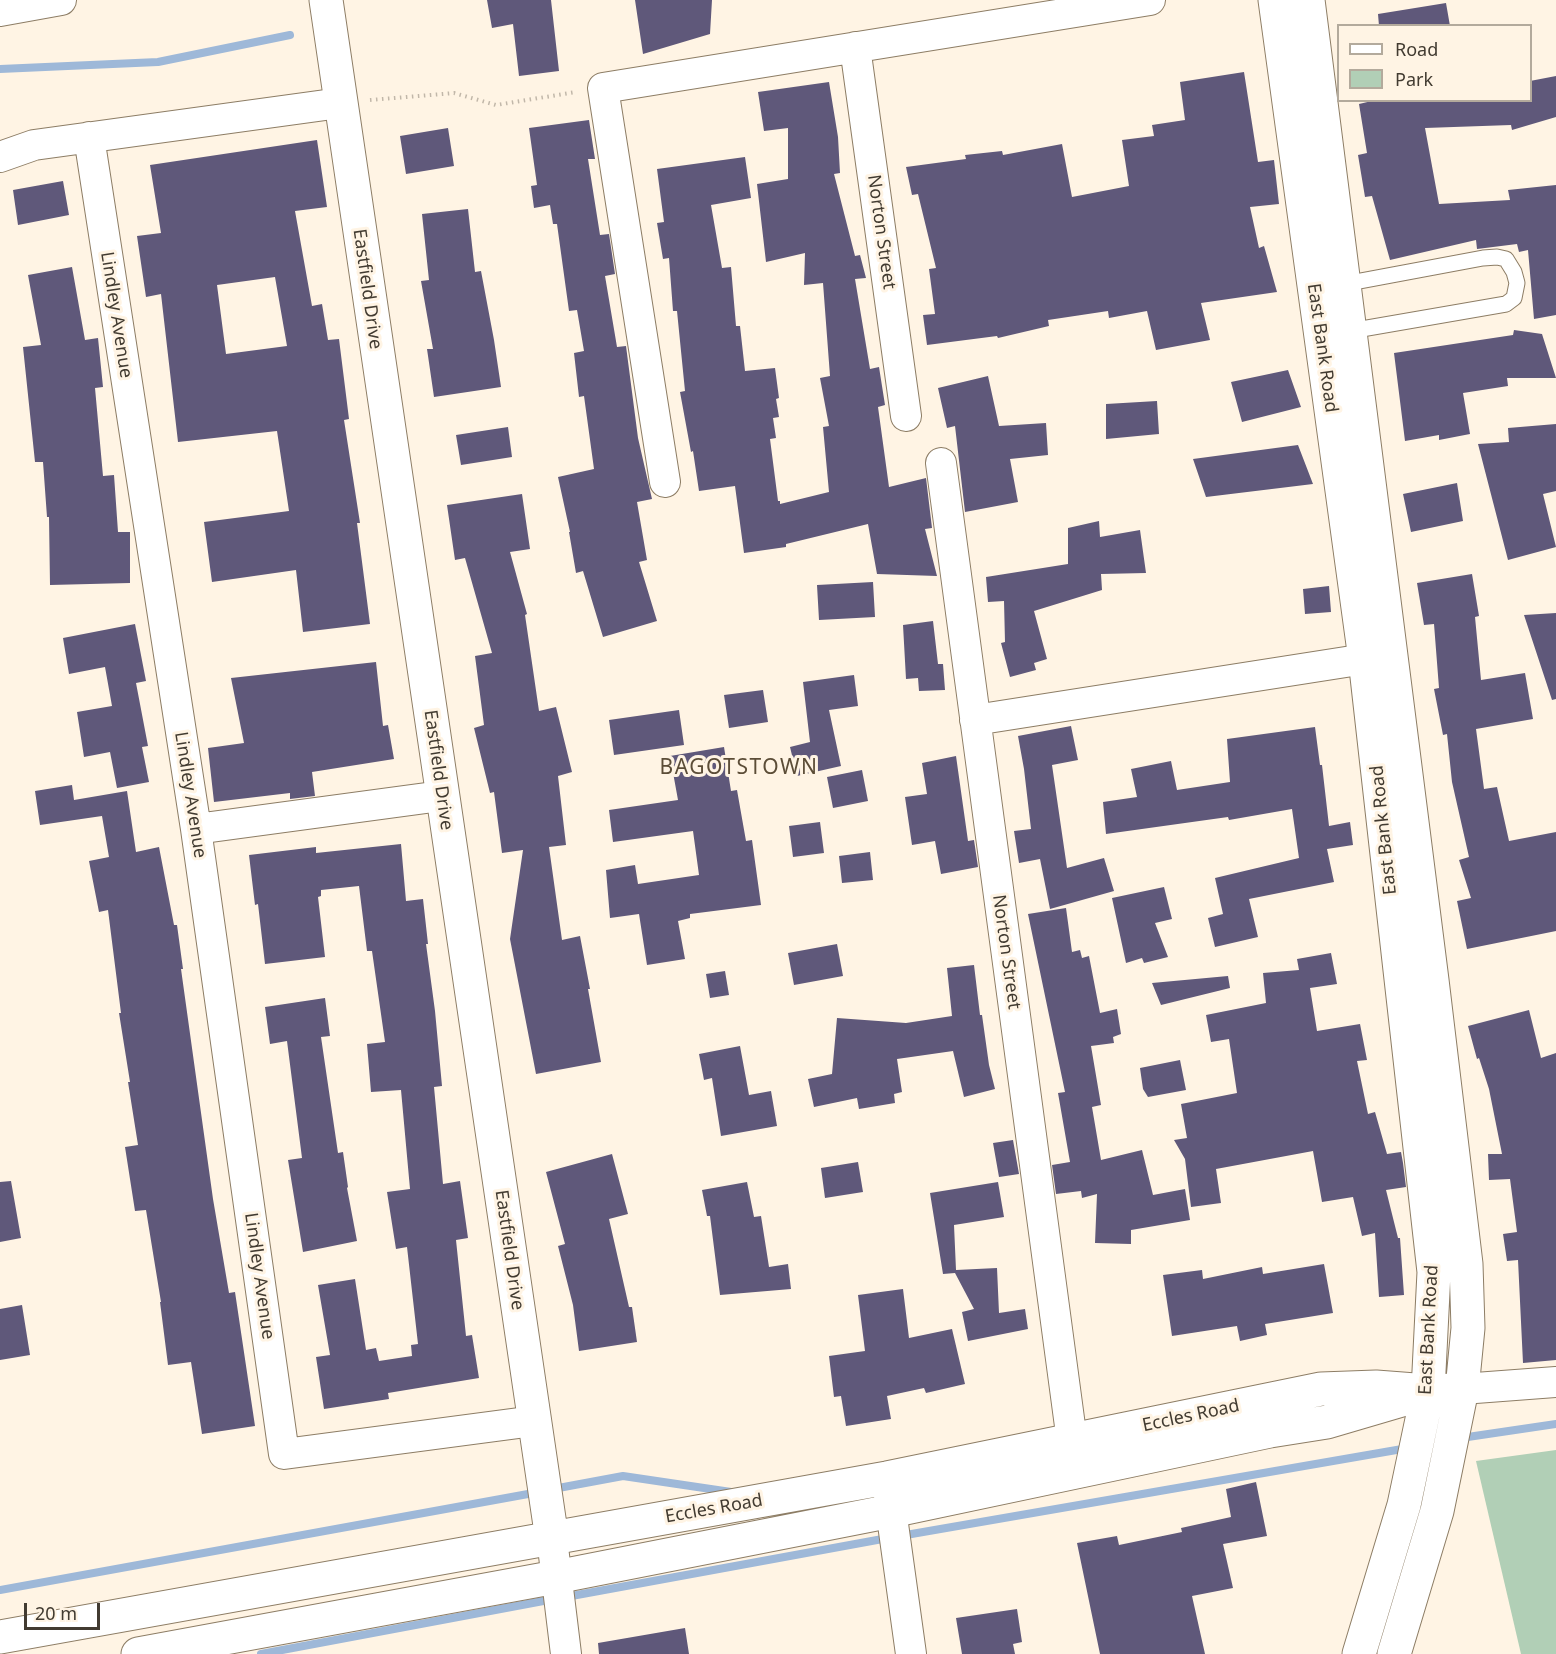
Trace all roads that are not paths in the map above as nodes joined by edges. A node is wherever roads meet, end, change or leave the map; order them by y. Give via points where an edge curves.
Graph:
1 (61, 0) edge
2 (326, 0) edge
3 (1150, 0) edge
4 (1275, 0) edge
5 (1308, 0) edge
6 (0, 11) edge
7 (855, 47) junction
8 (340, 103) junction
9 (89, 137) junction
10 (0, 157) edge
11 (1344, 284) junction
12 (1350, 331) junction
13 (906, 416) dead end
14 (941, 462) dead end
15 (665, 482) dead end
16 (1365, 659) junction
17 (975, 720) junction
18 (441, 796) junction
19 (196, 830) junction
20 (1556, 1382) edge
21 (1425, 1404) junction
22 (1459, 1404) junction
23 (534, 1421) junction
24 (1072, 1441) junction
25 (887, 1478) junction
26 (892, 1518) junction
27 (550, 1526) junction
28 (557, 1583) junction
29 (0, 1637) edge
30 (564, 1644) edge
31 (138, 1654) edge
32 (911, 1654) edge
33 (1359, 1654) edge
34 (1394, 1654) edge

1 - 6 street
2 - 8 street, Eastfield Drive
3 - 7 street
4 - 16 street, East Bank Road
5 - 11 street, East Bank Road
7 - 13 street, Norton Street
7 - 15 street via 603,88
8 - 9 street
8 - 18 street, Eastfield Drive
9 - 10 street via 34,145
9 - 19 street, Lindley Avenue
11 - 12 street, East Bank Road
11 - 12 lane via 1497,257 1506,259 1516,283 1514,298 1506,304
12 - 22 street, East Bank Road via 1466,1264 1468,1328
14 - 17 street, Norton Street
16 - 17 street
16 - 21 street, East Bank Road via 1434,1272
17 - 24 street, Norton Street
18 - 19 street
18 - 23 street, Eastfield Drive
19 - 23 street, Lindley Avenue via 284,1454
20 - 22 street
21 - 22 street, Eccles Road
21 - 24 street, Eccles Road via 1376,1387 1322,1389
21 - 26 street, Eccles Road via 1380,1408 1270,1431
21 - 33 street, East Bank Road via 1404,1505
22 - 34 street, East Bank Road via 1437,1511
23 - 27 street, Eastfield Drive
24 - 25 street, Eccles Road
25 - 26 street
25 - 27 street, Eccles Road
26 - 28 street, Eccles Road
26 - 32 street
27 - 28 street
27 - 29 street, Eccles Road
28 - 30 street
28 - 31 street, Eccles Road

